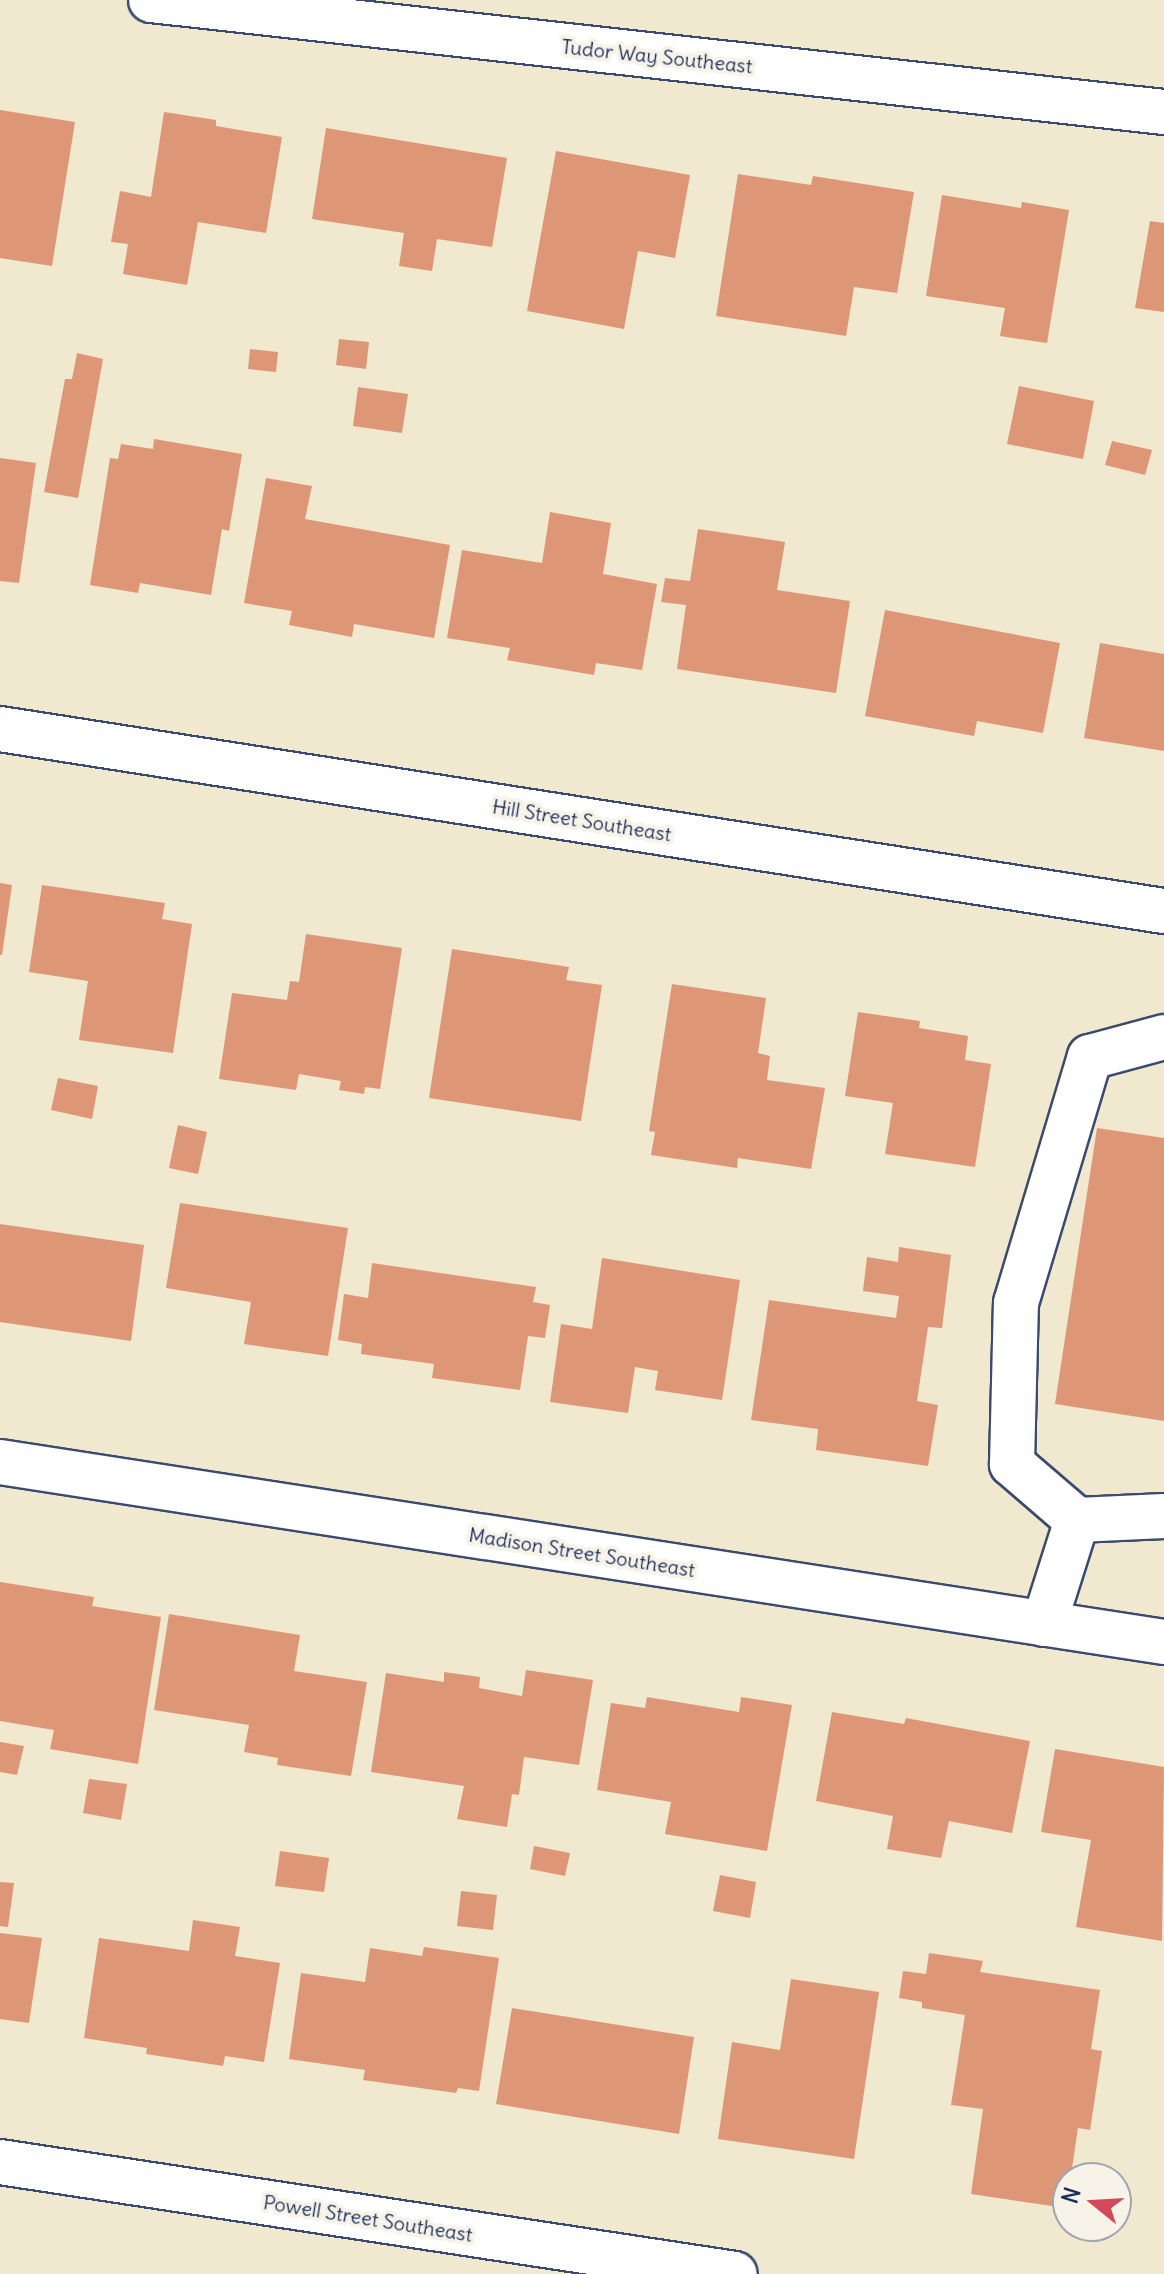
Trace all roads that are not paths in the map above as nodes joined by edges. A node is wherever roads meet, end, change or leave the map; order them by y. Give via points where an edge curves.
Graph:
1 (151, 0) edge
2 (1164, 112) edge
3 (0, 729) edge
4 (1164, 911) edge
5 (1164, 1037) edge
6 (0, 1462) edge
7 (1164, 1516) edge
8 (1077, 1520) junction
9 (1044, 1624) junction
10 (1164, 1642) edge
11 (0, 2162) edge
12 (735, 2274) edge

1 - 2 street, Tudor Way Southeast
3 - 4 street, Hill Street Southeast
5 - 8 street via 1090,1057 1016,1303 1012,1464
6 - 9 street, Madison Street Southeast
7 - 8 street
8 - 9 street
9 - 10 street, Madison Street Southeast
11 - 12 street, Powell Street Southeast

